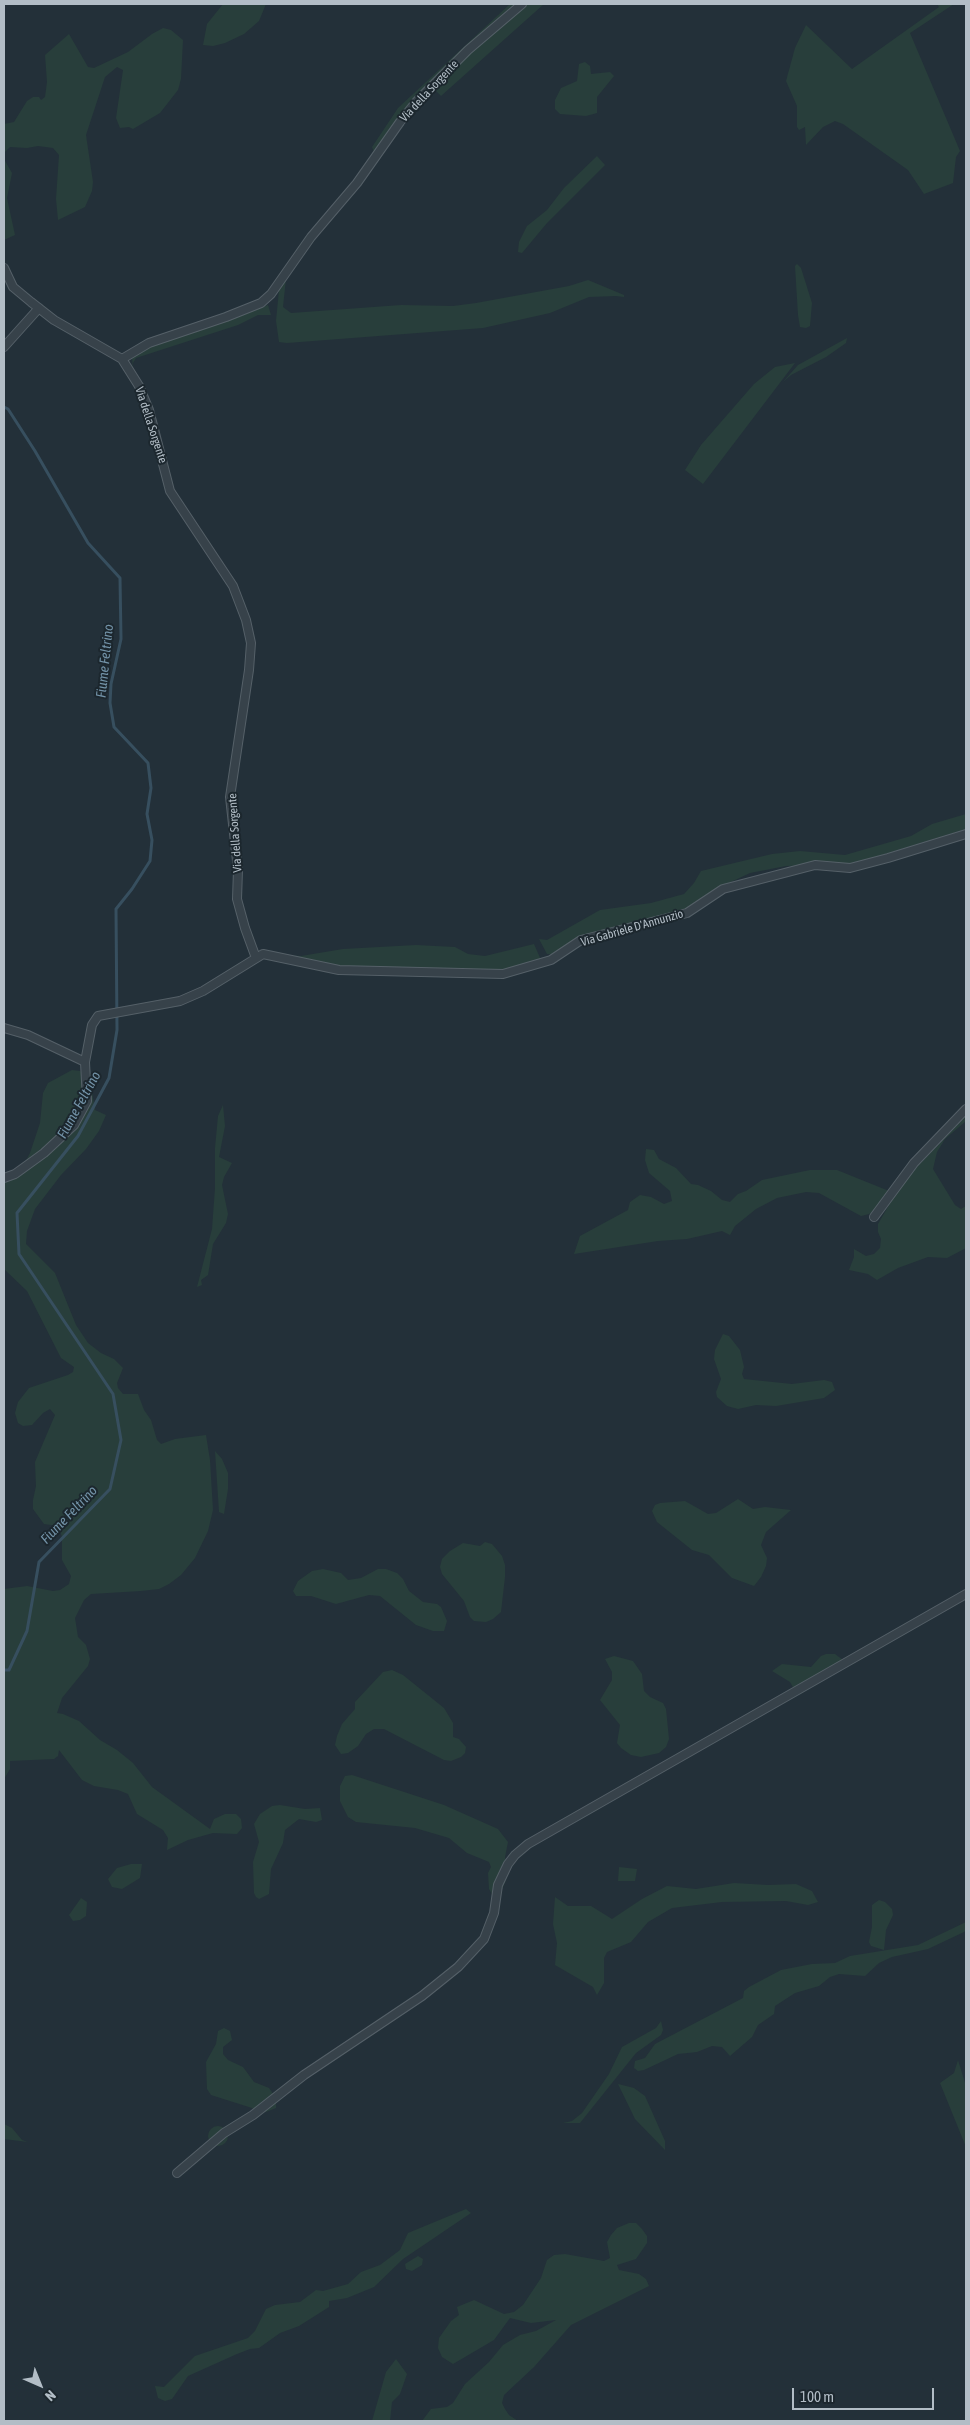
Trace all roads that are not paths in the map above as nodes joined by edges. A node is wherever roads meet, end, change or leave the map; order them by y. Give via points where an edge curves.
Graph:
1 (522, 4) edge
2 (4, 268) edge
3 (39, 308) junction
4 (4, 346) edge
5 (122, 359) junction
6 (966, 834) edge
7 (256, 958) junction
8 (4, 1028) edge
9 (85, 1062) junction
10 (966, 1109) edge
11 (4, 1178) edge
12 (874, 1217) dead end
13 (966, 1594) edge
14 (177, 2173) dead end

1 - 5 street, Via della Sorgente via 468,50 416,102 357,183 261,303 149,344
2 - 3 street via 13,287
3 - 4 street
3 - 5 street
5 - 7 street, Via della Sorgente via 149,410 170,491 233,586 246,620 251,643 249,670 230,797 238,870 237,899
6 - 7 street, Via Gabriele D'Annunzio via 850,868 815,866 723,889 687,913 581,940 551,960 503,974 339,970 263,954
7 - 9 street via 203,991 180,1001 98,1016 92,1025
8 - 9 street via 28,1035
9 - 11 street via 87,1101 74,1125 44,1153 16,1174
10 - 12 street via 914,1163
13 - 14 street via 528,1844 508,1864 498,1885 494,1913 484,1939 458,1967 422,1996 224,2133

